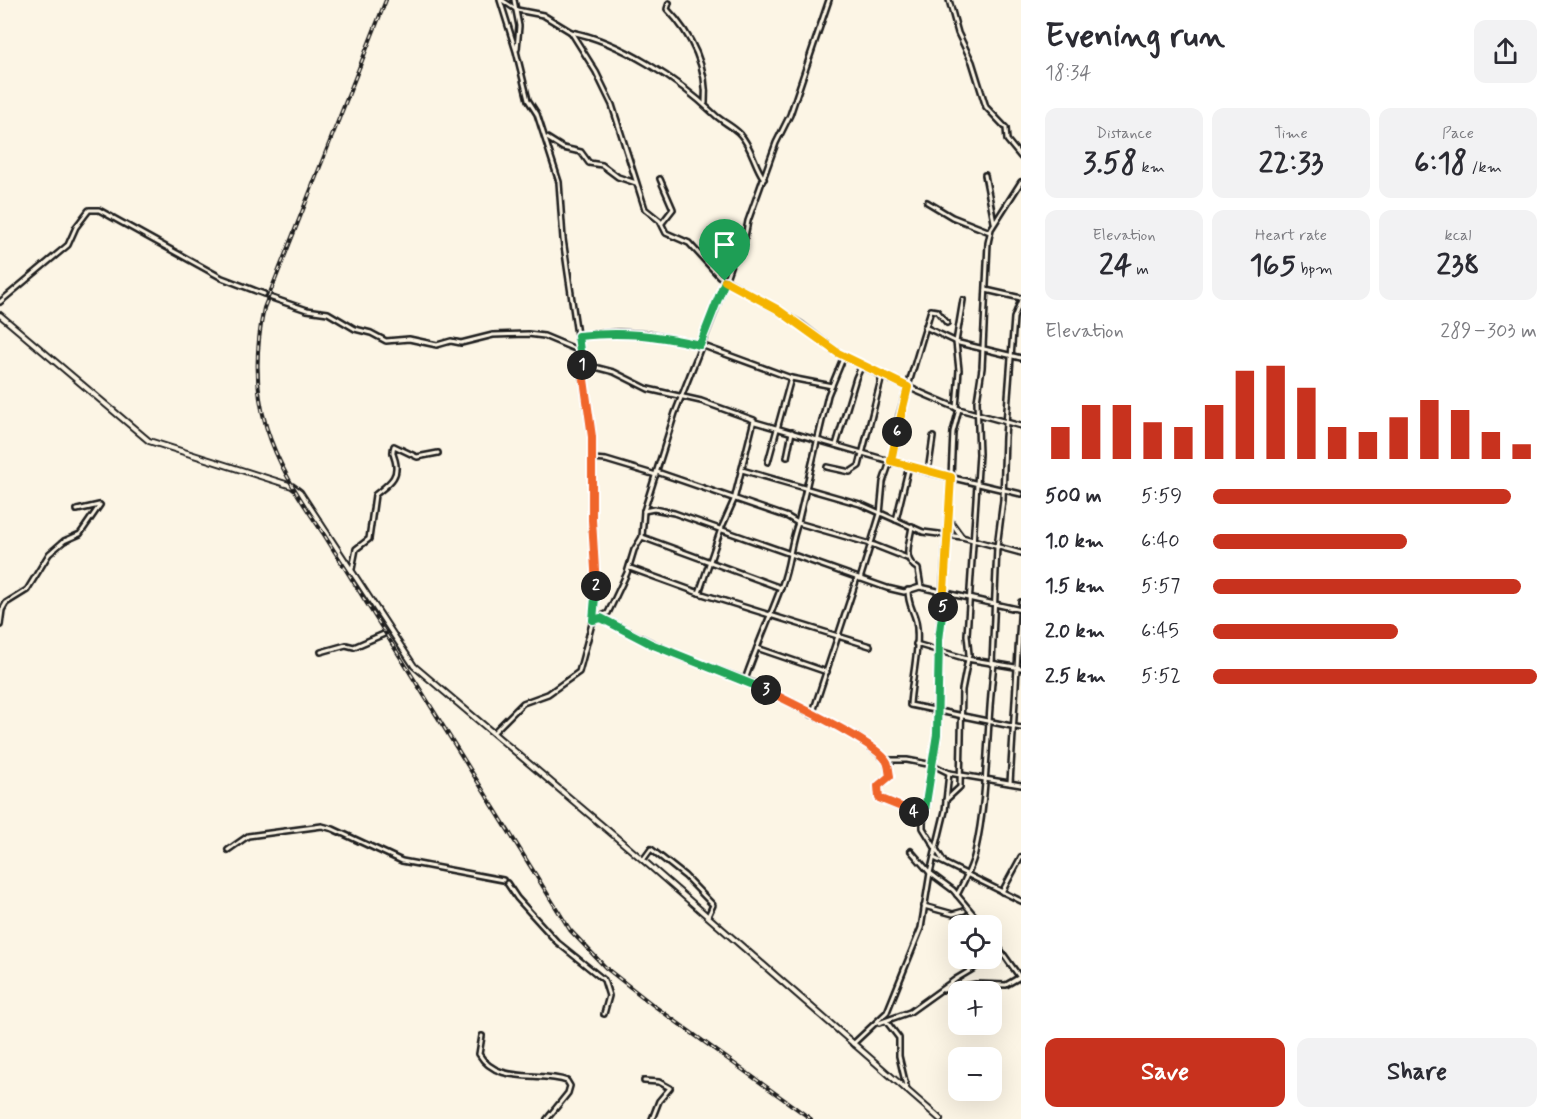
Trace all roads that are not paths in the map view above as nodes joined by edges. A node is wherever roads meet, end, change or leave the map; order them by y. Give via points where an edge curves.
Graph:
1 (501, 0) edge
2 (514, 0) edge
3 (829, 0) edge
4 (949, 0) edge
5 (669, 3) dead end
6 (518, 10) junction
7 (571, 32) junction
8 (516, 51) junction
9 (705, 103) junction
10 (545, 137) junction
11 (1021, 157) edge
12 (985, 175) dead end
13 (660, 179) dead end
14 (764, 179) junction
15 (1021, 182) edge
16 (637, 183) junction
17 (927, 202) dead end
18 (662, 224) junction
19 (994, 224) junction
20 (990, 232) junction
21 (725, 281) junction
22 (986, 290) junction
23 (264, 294) dead end
24 (269, 297) dead end
25 (1021, 299) edge
26 (963, 300) dead end
27 (0, 302) edge
28 (0, 315) edge
29 (946, 323) dead end
30 (925, 327) junction
31 (578, 336) junction
32 (956, 342) junction
33 (700, 345) junction
34 (982, 350) junction
35 (580, 351) junction
36 (1012, 355) junction
37 (844, 356) junction
38 (581, 358) junction
39 (1021, 358) edge
40 (862, 365) junction
41 (882, 376) junction
42 (790, 378) junction
43 (832, 386) junction
44 (908, 387) junction
45 (681, 397) junction
46 (958, 408) junction
47 (977, 415) junction
48 (755, 422) junction
49 (1006, 423) junction
50 (1021, 426) edge
51 (776, 427) junction
52 (792, 432) junction
53 (933, 437) dead end
54 (818, 439) junction
55 (836, 445) junction
56 (438, 453) dead end
57 (862, 453) junction
58 (787, 457) dead end
59 (593, 459) junction
60 (891, 461) junction
61 (768, 462) dead end
62 (909, 466) junction
63 (826, 467) dead end
64 (742, 470) junction
65 (928, 472) junction
66 (657, 473) junction
67 (951, 477) junction
68 (976, 482) junction
69 (806, 489) junction
70 (1003, 491) junction
71 (1021, 494) edge
72 (734, 500) junction
73 (77, 510) dead end
74 (644, 511) junction
75 (880, 514) junction
76 (948, 518) junction
77 (896, 520) junction
78 (798, 523) junction
79 (912, 526) junction
80 (721, 529) junction
81 (947, 536) junction
82 (642, 537) junction
83 (962, 537) junction
84 (972, 541) junction
85 (872, 546) junction
86 (997, 547) junction
87 (1021, 553) edge
88 (792, 554) junction
89 (907, 558) junction
90 (710, 562) junction
91 (629, 567) junction
92 (352, 571) junction
93 (859, 579) junction
94 (921, 587) junction
95 (781, 588) junction
96 (908, 590) junction
97 (944, 592) junction
98 (699, 593) junction
99 (970, 598) junction
100 (1021, 602) edge
101 (997, 605) junction
102 (1021, 610) edge
103 (769, 616) junction
104 (601, 618) junction
105 (593, 620) junction
106 (0, 625) edge
107 (384, 634) dead end
108 (838, 638) junction
109 (915, 644) junction
110 (870, 646) dead end
111 (757, 648) junction
112 (940, 651) junction
113 (321, 652) dead end
114 (967, 660) junction
115 (993, 664) junction
116 (1019, 667) edge
117 (827, 672) junction
118 (745, 680) junction
119 (937, 711) junction
120 (961, 714) junction
121 (812, 715) junction
122 (988, 720) junction
123 (1013, 726) junction
124 (1021, 728) edge
125 (494, 732) junction
126 (886, 760) junction
127 (933, 765) junction
128 (949, 773) junction
129 (961, 774) junction
130 (985, 777) junction
131 (1010, 783) junction
132 (1021, 785) edge
133 (946, 800) junction
134 (924, 816) junction
135 (936, 848) junction
136 (228, 850) dead end
137 (911, 851) dead end
138 (1021, 856) edge
139 (933, 858) junction
140 (643, 860) junction
141 (944, 862) junction
142 (930, 873) junction
143 (967, 874) junction
144 (503, 880) dead end
145 (507, 883) dead end
146 (1002, 892) junction
147 (957, 895) junction
148 (1021, 901) edge
149 (924, 906) junction
150 (964, 911) dead end
151 (974, 915) edge
152 (707, 916) junction
153 (1002, 954) edge
154 (974, 969) edge
155 (1020, 978) edge
156 (942, 990) junction
157 (604, 1014) dead end
158 (886, 1020) junction
159 (877, 1023) junction
160 (482, 1036) dead end
161 (853, 1044) junction
162 (644, 1081) dead end
163 (908, 1091) junction
164 (547, 1119) edge
165 (652, 1119) edge
166 (940, 1119) edge

1 - 6 street
1 - 8 street
2 - 6 street
3 - 14 street
4 - 11 street via 986,107 1006,128 1007,140
5 - 9 street via 667,9 701,58
6 - 7 street via 543,15
6 - 8 street
7 - 9 street via 590,35 616,47
7 - 16 street via 612,105
8 - 10 street via 528,100
9 - 14 street via 744,138
10 - 16 street via 563,148 581,152 589,164 602,165 618,177
10 - 31 street via 560,182 562,239
12 - 19 street
13 - 18 street via 673,209
14 - 21 street via 744,242
15 - 19 street
16 - 18 street via 645,209
17 - 20 street
18 - 21 street via 666,233 689,243
19 - 20 street
20 - 22 street
21 - 33 street
21 - 37 street via 777,309
22 - 25 street
22 - 34 street
23 - 27 street via 222,278 99,210 89,210 68,245
24 - 35 street via 328,313 386,341 409,339 437,345 492,335 528,334 544,336
25 - 36 street via 1014,318
26 - 32 street
28 - 92 street via 149,441 292,486 309,504
29 - 30 street via 933,309
30 - 32 street
30 - 44 street
31 - 33 street via 648,334
31 - 35 street
32 - 34 street
32 - 46 street
33 - 42 street
33 - 45 street
34 - 36 street
34 - 47 street
35 - 38 street
36 - 39 street
36 - 49 street
37 - 40 street
37 - 43 street
38 - 45 street via 591,366 614,372 648,389
38 - 59 street
40 - 41 street
40 - 55 street
41 - 44 street
41 - 57 street
42 - 43 street
42 - 51 street
43 - 54 street
44 - 46 street
44 - 60 street
45 - 48 street
45 - 66 street
46 - 47 street
46 - 67 street
47 - 49 street
47 - 68 street
48 - 51 street
48 - 64 street
49 - 50 street
49 - 70 street
51 - 52 street
51 - 61 street
52 - 54 street
52 - 58 street
53 - 65 street
54 - 55 street
54 - 69 street
55 - 57 street
56 - 92 street via 417,457 394,446 395,478 375,495 369,539 353,554
57 - 60 street
57 - 63 street via 853,471
59 - 66 street
59 - 105 street
60 - 62 street
60 - 75 street via 883,482
62 - 65 street
62 - 77 street
64 - 69 street
64 - 72 street
65 - 67 street
66 - 72 street
66 - 74 street
67 - 68 street
67 - 76 street
68 - 70 street
68 - 84 street
69 - 75 street via 851,501
69 - 78 street
70 - 71 street
70 - 86 street
72 - 78 street
72 - 80 street
73 - 106 street via 100,505 80,534 49,554 27,590 5,605
74 - 80 street via 663,510
74 - 82 street
75 - 77 street
75 - 85 street
76 - 81 street
76 - 83 street
77 - 79 street
78 - 85 street
78 - 88 street via 791,539
79 - 81 street
79 - 89 street
80 - 88 street
80 - 90 street
81 - 83 street
81 - 97 street
82 - 90 street
82 - 91 street
83 - 84 street
84 - 86 street
84 - 99 street
85 - 89 street
85 - 93 street
86 - 87 street
86 - 101 street
88 - 93 street
88 - 95 street
89 - 94 street via 918,569
90 - 95 street
90 - 98 street
91 - 98 street
91 - 104 street via 608,613
92 - 125 street via 414,666
93 - 96 street
93 - 108 street
94 - 96 street
94 - 97 street
95 - 103 street
96 - 109 street via 909,607 916,620
97 - 99 street
97 - 112 street
98 - 103 street
99 - 101 street
99 - 114 street
100 - 102 street
101 - 102 street
101 - 115 street
102 - 116 street
103 - 108 street
103 - 111 street
104 - 105 street
104 - 118 street via 669,652
105 - 125 street via 579,672 548,694 523,703
107 - 113 street via 354,647 346,645
108 - 110 street
108 - 117 street
109 - 112 street
109 - 119 street via 910,705
111 - 117 street
111 - 118 street
112 - 114 street
112 - 119 street
114 - 115 street
114 - 120 street
115 - 116 street
115 - 122 street
116 - 123 street
117 - 121 street
118 - 121 street
119 - 120 street
119 - 127 street
120 - 122 street
120 - 129 street
121 - 126 street via 859,738
122 - 123 street
122 - 130 street
123 - 124 street
123 - 131 street
125 - 140 street
126 - 127 street
126 - 134 street via 890,776 878,786 879,798
127 - 128 street
127 - 134 street
128 - 129 street
128 - 133 street
129 - 130 street
129 - 133 street via 959,791
130 - 131 street
130 - 143 street via 975,854
131 - 132 street
133 - 135 street
134 - 135 street via 923,828
135 - 139 street
135 - 141 street
136 - 144 street via 248,836 322,826 402,861
137 - 142 street
138 - 146 street
139 - 141 street
139 - 142 street
140 - 152 street
140 - 152 street via 651,849 675,867 712,905
141 - 143 street
142 - 147 street
142 - 149 street
143 - 146 street
143 - 147 street
145 - 157 street via 558,942 604,980 609,996
146 - 148 street
147 - 151 street
149 - 150 street via 953,914
149 - 159 street via 921,928 890,1007
152 - 161 street
153 - 155 street
154 - 156 street
155 - 156 street via 1006,985 976,984
156 - 158 street via 910,1012
158 - 159 street
158 - 163 street via 899,1038 899,1056
159 - 161 street
160 - 164 street via 479,1054 486,1064 513,1076 567,1081 568,1093
161 - 163 street
162 - 165 street via 659,1082 670,1089 659,1101
163 - 166 street

